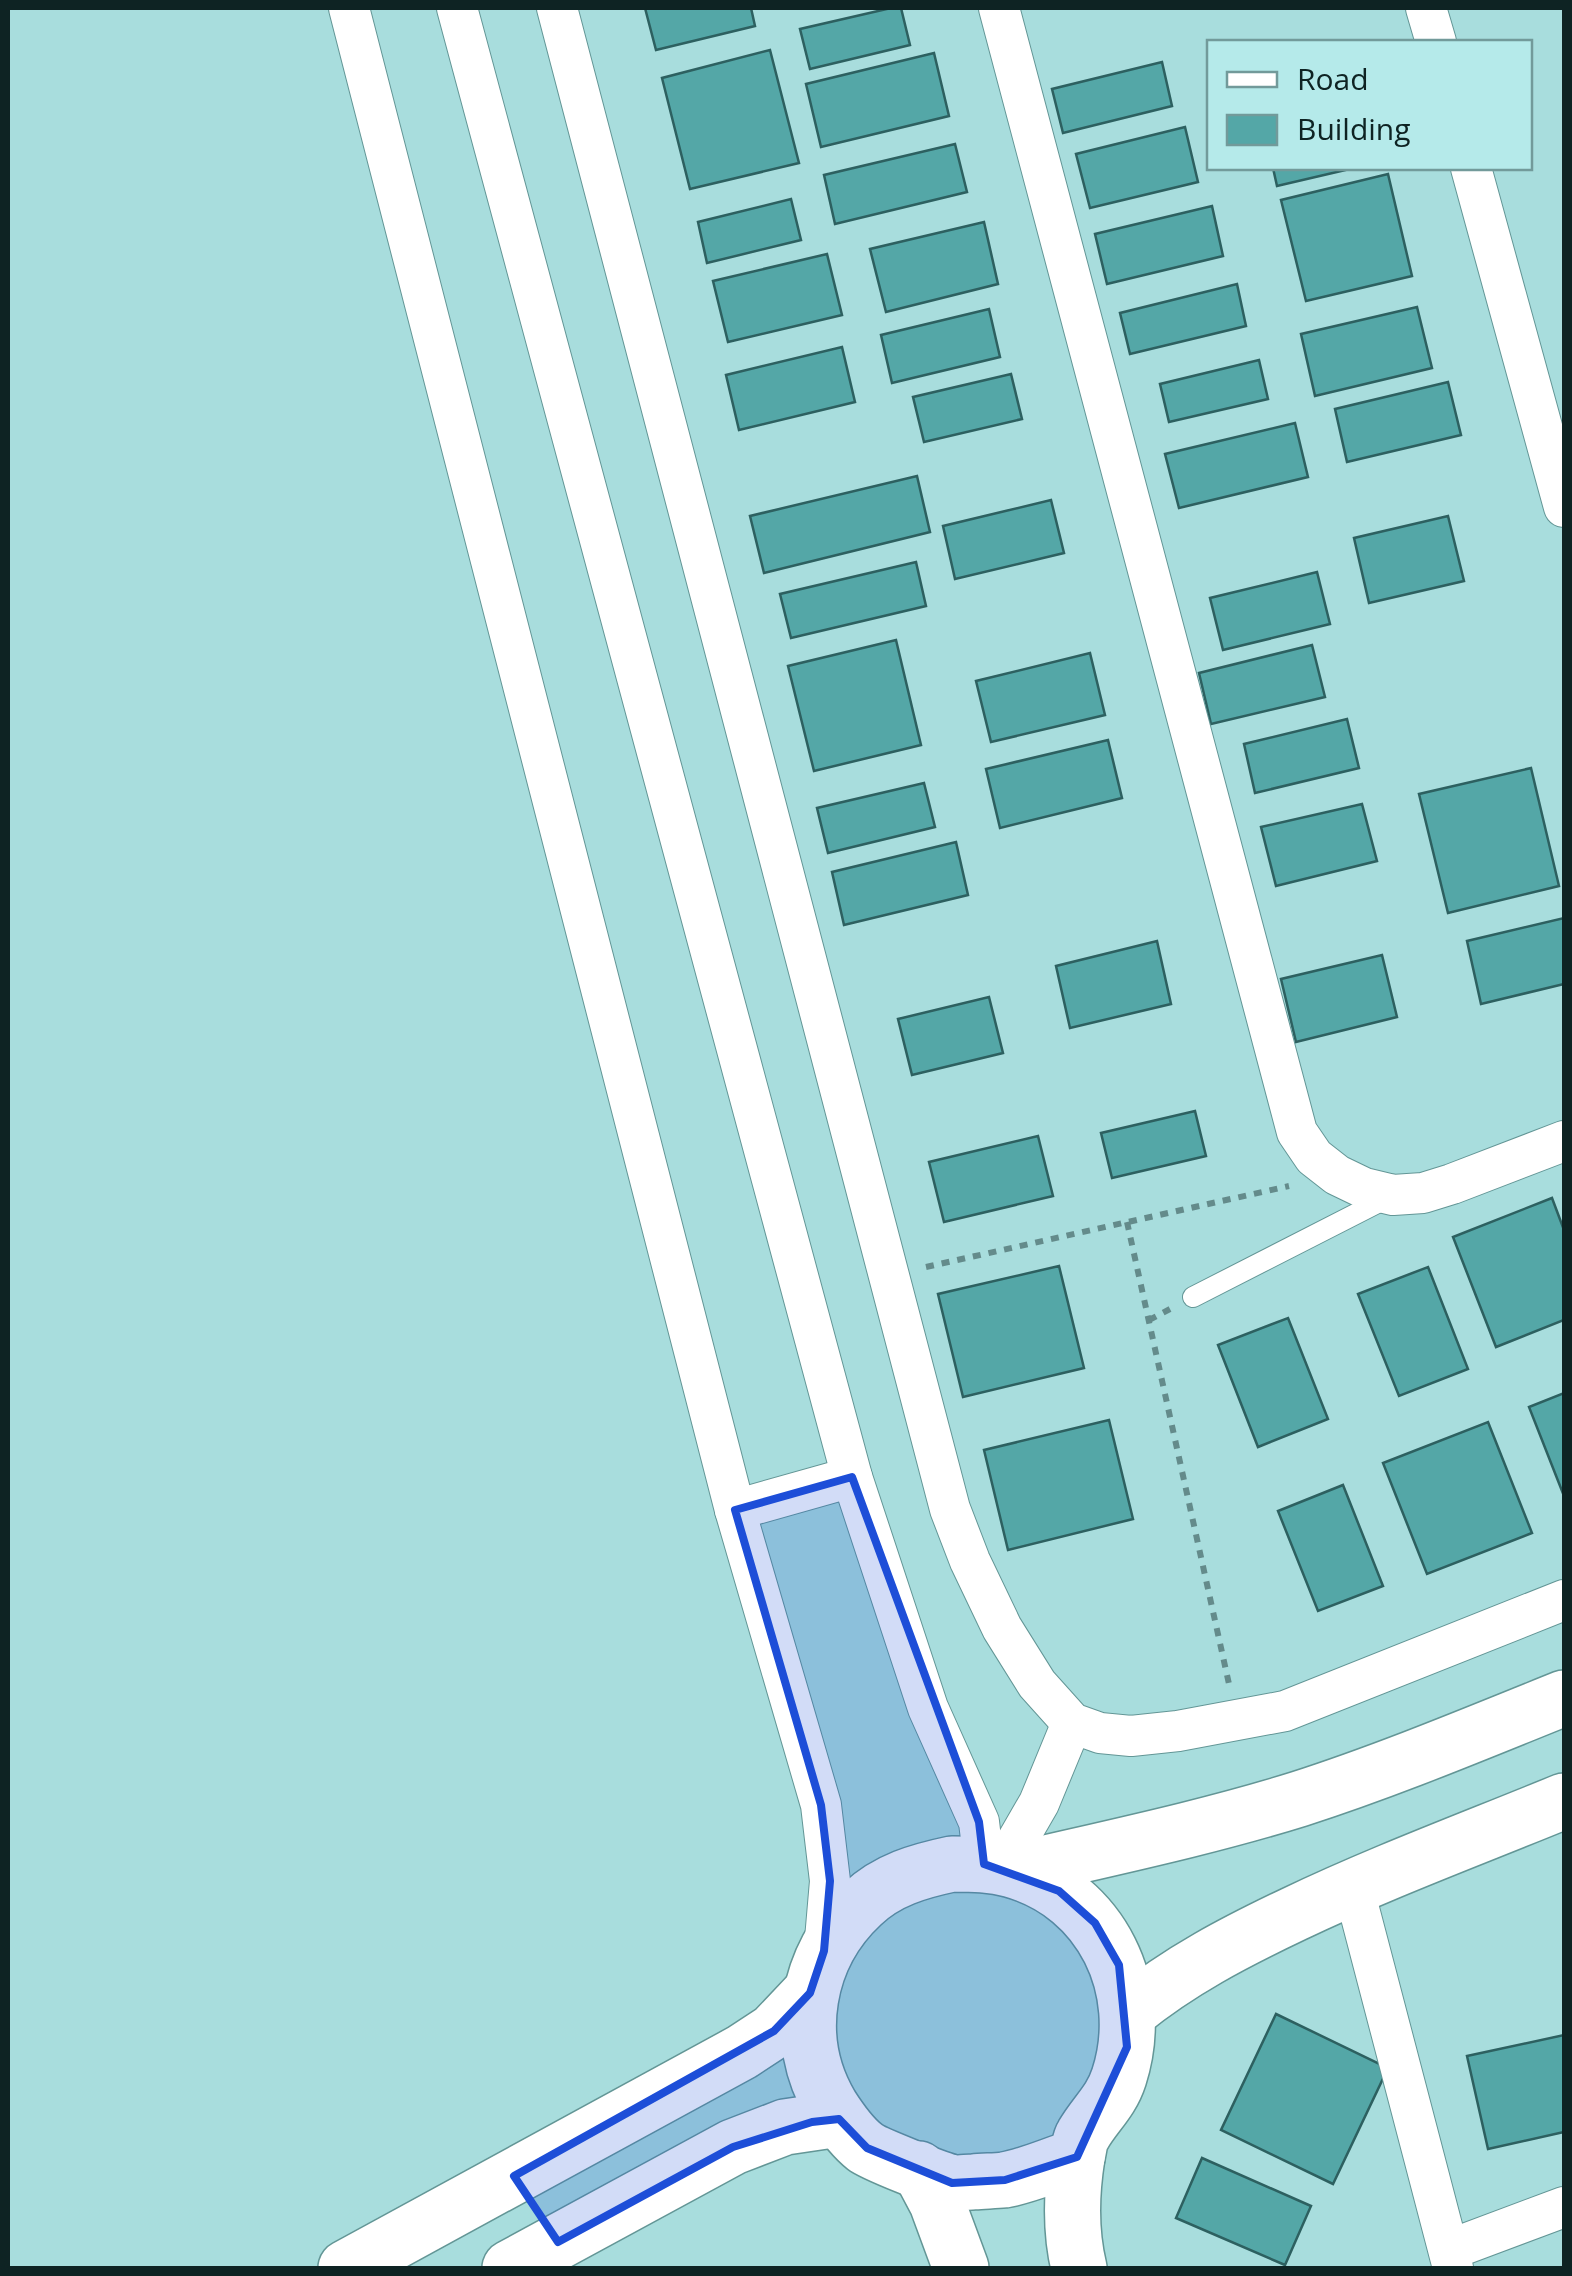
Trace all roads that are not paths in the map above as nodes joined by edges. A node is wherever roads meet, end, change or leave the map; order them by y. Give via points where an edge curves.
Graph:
1 (349, 8) edge
2 (457, 8) edge
3 (557, 8) edge
4 (999, 8) edge
5 (1426, 8) edge
6 (1435, 40) edge
7 (1472, 170) edge
8 (1564, 507) edge
9 (1564, 1140) edge
10 (1394, 1194) junction
11 (1193, 1297) dead end
12 (852, 1477) junction
13 (735, 1510) junction
14 (1564, 1600) edge
15 (1564, 1698) edge
16 (1072, 1723) junction
17 (1564, 1801) edge
18 (1000, 1867) junction
19 (1353, 1886) junction
20 (817, 1972) junction
21 (1128, 2012) junction
22 (839, 2120) junction
23 (1077, 2157) junction
24 (919, 2169) junction
25 (514, 2176) junction
26 (1564, 2207) edge
27 (558, 2242) junction
28 (1451, 2259) edge
29 (346, 2268) edge
30 (510, 2268) edge
31 (962, 2268) edge
32 (1079, 2268) edge

1 - 13 street
2 - 12 street
3 - 16 street via 950,1509 1002,1628 1037,1684
4 - 10 street via 1297,1132 1337,1176
5 - 6 street
7 - 8 street
9 - 10 street via 1438,1189
10 - 11 lane
12 - 13 street
12 - 18 street via 928,1708
13 - 20 street via 821,1804 830,1881
14 - 16 street via 1285,1711 1130,1736
15 - 18 street via 1298,1800
16 - 18 street via 1039,1803
17 - 19 street
18 - 20 street via 952,1864 890,1883 842,1924
18 - 21 street via 1059,1891 1094,1924 1118,1965
19 - 21 street via 1206,1958
19 - 28 street
20 - 22 street via 807,2026 812,2060
20 - 25 street via 774,2031
21 - 23 street via 1118,2080 1081,2137
22 - 24 street via 867,2148
22 - 27 street via 785,2126 746,2141
23 - 24 street via 1005,2180 952,2183
23 - 32 street via 1072,2221
24 - 31 street
25 - 27 street
25 - 29 street
26 - 28 street
27 - 30 street

